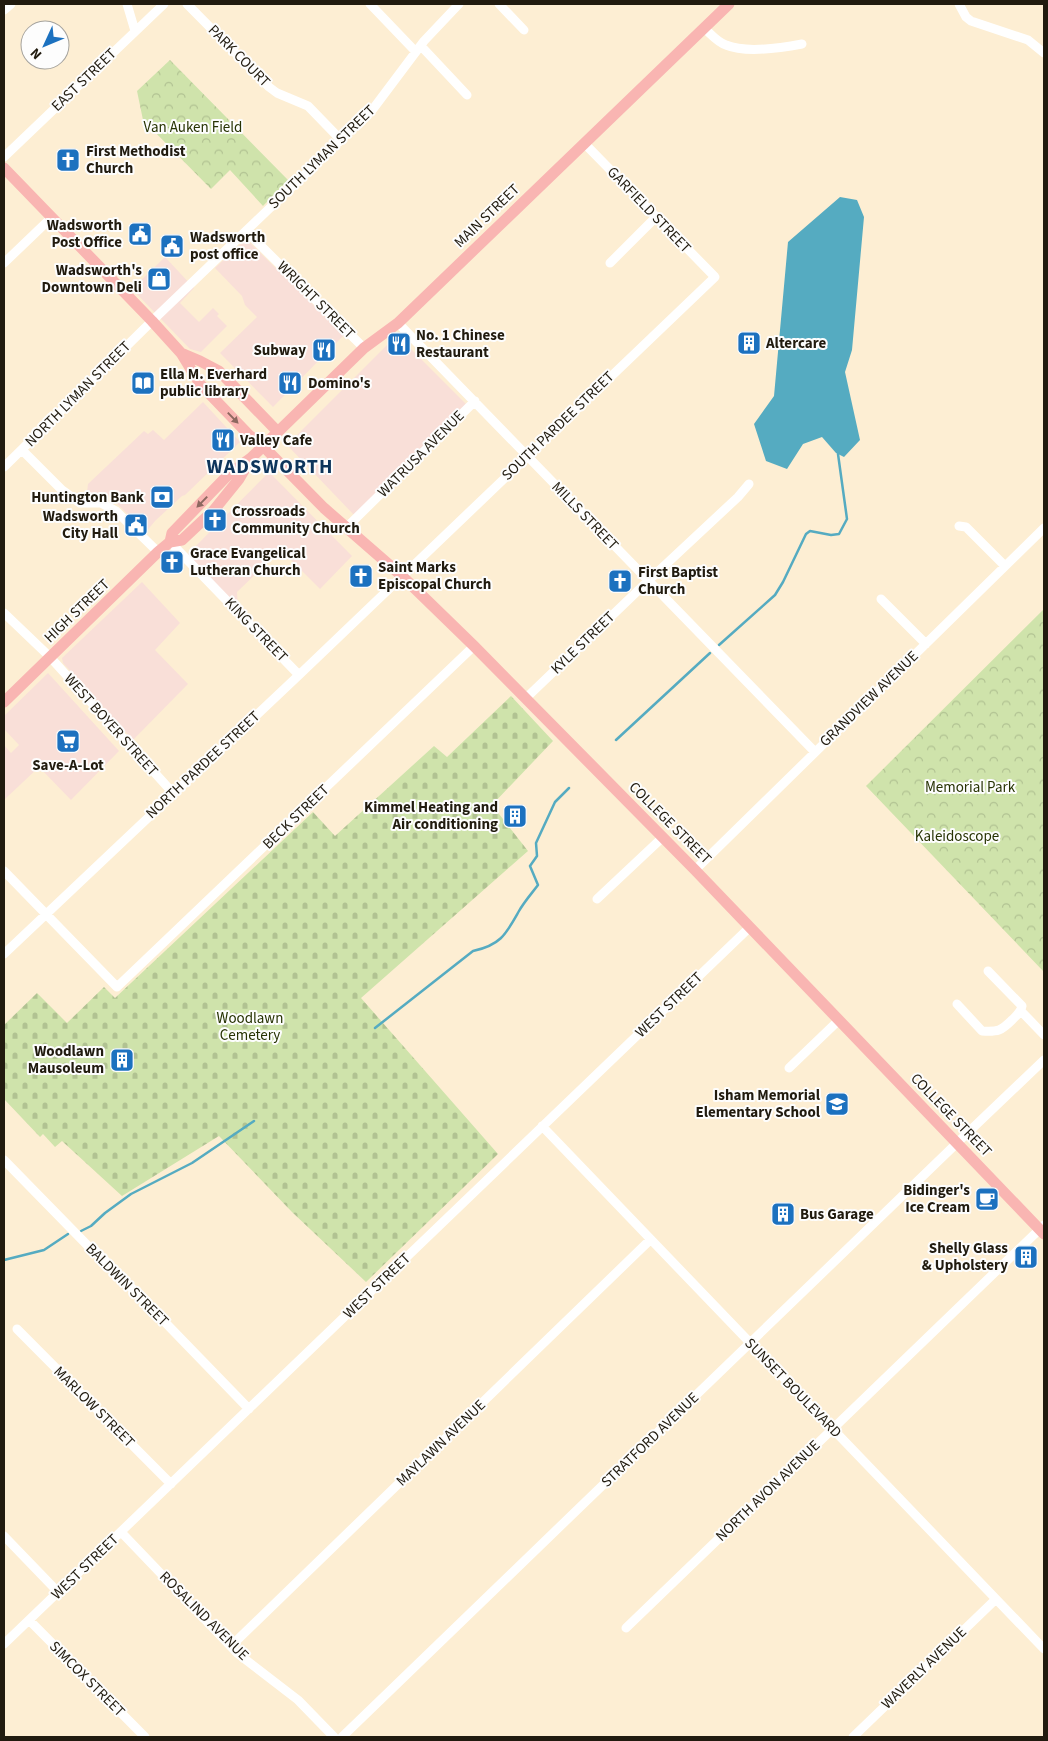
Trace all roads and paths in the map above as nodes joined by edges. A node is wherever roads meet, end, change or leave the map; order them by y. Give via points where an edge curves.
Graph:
1 (11, 4) edge
2 (127, 4) edge
3 (164, 4) edge
4 (187, 4) edge
5 (370, 4) edge
6 (459, 4) edge
7 (499, 4) edge
8 (729, 4) edge
9 (959, 4) edge
10 (4, 10) edge
11 (704, 28) junction
12 (524, 30) dead end
13 (135, 31) junction
14 (802, 44) dead end
15 (419, 49) junction
16 (1044, 53) edge
17 (467, 95) dead end
18 (341, 140) junction
19 (584, 143) junction
20 (4, 157) edge
21 (4, 168) edge
22 (52, 217) junction
23 (656, 217) junction
24 (246, 231) junction
25 (4, 263) edge
26 (610, 263) dead end
27 (715, 277) joint
28 (152, 321) junction
29 (398, 323) junction
30 (364, 348) junction
31 (181, 353) junction
32 (206, 364) junction
33 (195, 377) junction
34 (474, 402) junction
35 (277, 432) junction
36 (263, 446) junction
37 (22, 450) junction
38 (527, 455) junction
39 (4, 467) edge
40 (749, 484) dead end
41 (960, 526) dead end
42 (347, 527) junction
43 (1044, 528) edge
44 (170, 542) junction
45 (158, 552) junction
46 (1006, 566) junction
47 (402, 576) junction
48 (648, 580) junction
49 (881, 599) dead end
50 (4, 613) edge
51 (926, 644) junction
52 (474, 646) junction
53 (50, 658) junction
54 (299, 675) junction
55 (525, 699) junction
56 (4, 702) edge
57 (815, 752) junction
58 (173, 793) junction
59 (663, 837) junction
60 (695, 870) junction
61 (4, 871) edge
62 (597, 899) dead end
63 (45, 914) junction
64 (750, 927) junction
65 (4, 954) edge
66 (988, 971) dead end
67 (957, 1004) dead end
68 (1021, 1011) junction
69 (839, 1020) junction
70 (1044, 1035) edge
71 (1044, 1060) edge
72 (789, 1068) dead end
73 (542, 1126) junction
74 (957, 1143) junction
75 (4, 1160) edge
76 (1043, 1229) edge
77 (650, 1240) junction
78 (17, 1330) dead end
79 (749, 1343) junction
80 (249, 1409) junction
81 (832, 1429) junction
82 (172, 1484) junction
83 (121, 1532) junction
84 (4, 1536) edge
85 (58, 1592) junction
86 (996, 1599) junction
87 (29, 1620) junction
88 (626, 1628) dead end
89 (4, 1644) edge
90 (231, 1646) junction
91 (1044, 1649) edge
92 (145, 1737) edge
93 (334, 1737) edge
94 (342, 1737) edge
95 (853, 1737) edge

1 - 10 street
2 - 13 street
3 - 13 street, EAST STREET
4 - 18 street, PARK COURT via 269,87 308,106
5 - 15 street
6 - 15 street, SOUTH LYMAN STREET
7 - 12 street
8 - 11 main road, MAIN STREET
9 - 16 street via 971,21 1028,40
11 - 14 street via 732,48
11 - 19 main road, MAIN STREET
13 - 20 street, EAST STREET
15 - 17 street
15 - 18 street, SOUTH LYMAN STREET via 373,109
18 - 24 street, SOUTH LYMAN STREET
19 - 23 street, GARFIELD STREET
19 - 29 main road, MAIN STREET
21 - 22 main road
22 - 25 street
22 - 28 main road
23 - 26 street
23 - 27 street, GARFIELD STREET
24 - 28 street, SOUTH LYMAN STREET
24 - 30 street, WRIGHT STREET
27 - 38 street, SOUTH PARDEE STREET
28 - 31 main road
28 - 37 street, NORTH LYMAN STREET
29 - 30 main road, MAIN STREET
29 - 34 street, MILLS STREET
30 - 35 main road, MAIN STREET
31 - 32 main road
31 - 33 main road, COLLEGE STREET
32 - 33 main road via 198,368
32 - 35 main road via 219,371
33 -> 36 main road, COLLEGE STREET
34 - 38 street, MILLS STREET
34 - 42 street, WATRUSA AVENUE
35 - 36 main road, MAIN STREET
36 - 42 main road, COLLEGE STREET
36 - 44 main road, HIGH STREET via 214,510 182,540
37 - 39 street, NORTH LYMAN STREET
37 - 45 street via 62,490 80,503 101,503 116,511
38 - 47 street, SOUTH PARDEE STREET
38 - 48 street, MILLS STREET
40 - 48 street, KYLE STREET
41 - 46 street via 966,527
42 - 47 main road, COLLEGE STREET
43 - 46 street, GRANDVIEW AVENUE
44 - 45 main road, HIGH STREET
44 - 54 street, KING STREET
45 - 53 main road, HIGH STREET
46 - 51 street, GRANDVIEW AVENUE
47 - 52 main road, COLLEGE STREET
47 - 54 street, NORTH PARDEE STREET
48 - 55 street, KYLE STREET
48 - 57 street, MILLS STREET
49 - 51 street
50 - 53 street, WEST BOYER STREET
51 - 57 street, GRANDVIEW AVENUE
52 - 55 main road, COLLEGE STREET
52 - 63 street, BECK STREET via 117,987
53 - 56 main road, HIGH STREET
53 - 58 street, WEST BOYER STREET
54 - 58 street, NORTH PARDEE STREET
55 - 59 main road, COLLEGE STREET
57 - 60 street, GRANDVIEW AVENUE
58 - 63 street, NORTH PARDEE STREET
59 - 60 main road, COLLEGE STREET
59 - 62 street
60 - 64 main road, COLLEGE STREET
61 - 63 street
63 - 65 street, NORTH PARDEE STREET
64 - 69 main road, COLLEGE STREET
64 - 73 street, WEST STREET
66 - 68 street via 1022,1006
67 - 68 street via 982,1030 993,1032 1003,1029
68 - 70 street
69 - 72 street
69 - 74 main road, COLLEGE STREET
71 - 74 street, STRATFORD AVENUE
73 - 77 street, SUNSET BOULEVARD
73 - 80 street, WEST STREET
74 - 76 main road, COLLEGE STREET
74 - 79 street, STRATFORD AVENUE
75 - 80 street, BALDWIN STREET
76 - 81 street, NORTH AVON AVENUE
77 - 79 street, SUNSET BOULEVARD
77 - 90 street, MAYLAWN AVENUE
78 - 82 street, MARLOW STREET
79 - 81 street, SUNSET BOULEVARD
79 - 94 street, STRATFORD AVENUE
80 - 82 street, WEST STREET
81 - 86 street, SUNSET BOULEVARD
81 - 88 street, NORTH AVON AVENUE
82 - 83 street, WEST STREET
83 - 85 street, WEST STREET
83 - 90 street, ROSALIND AVENUE
84 - 85 street
85 - 87 street, WEST STREET
86 - 91 street, SUNSET BOULEVARD
86 - 95 street, WAVERLY AVENUE
87 - 89 street, WEST STREET
87 - 92 street, SIMCOX STREET
90 - 93 street, ROSALIND AVENUE via 298,1700

